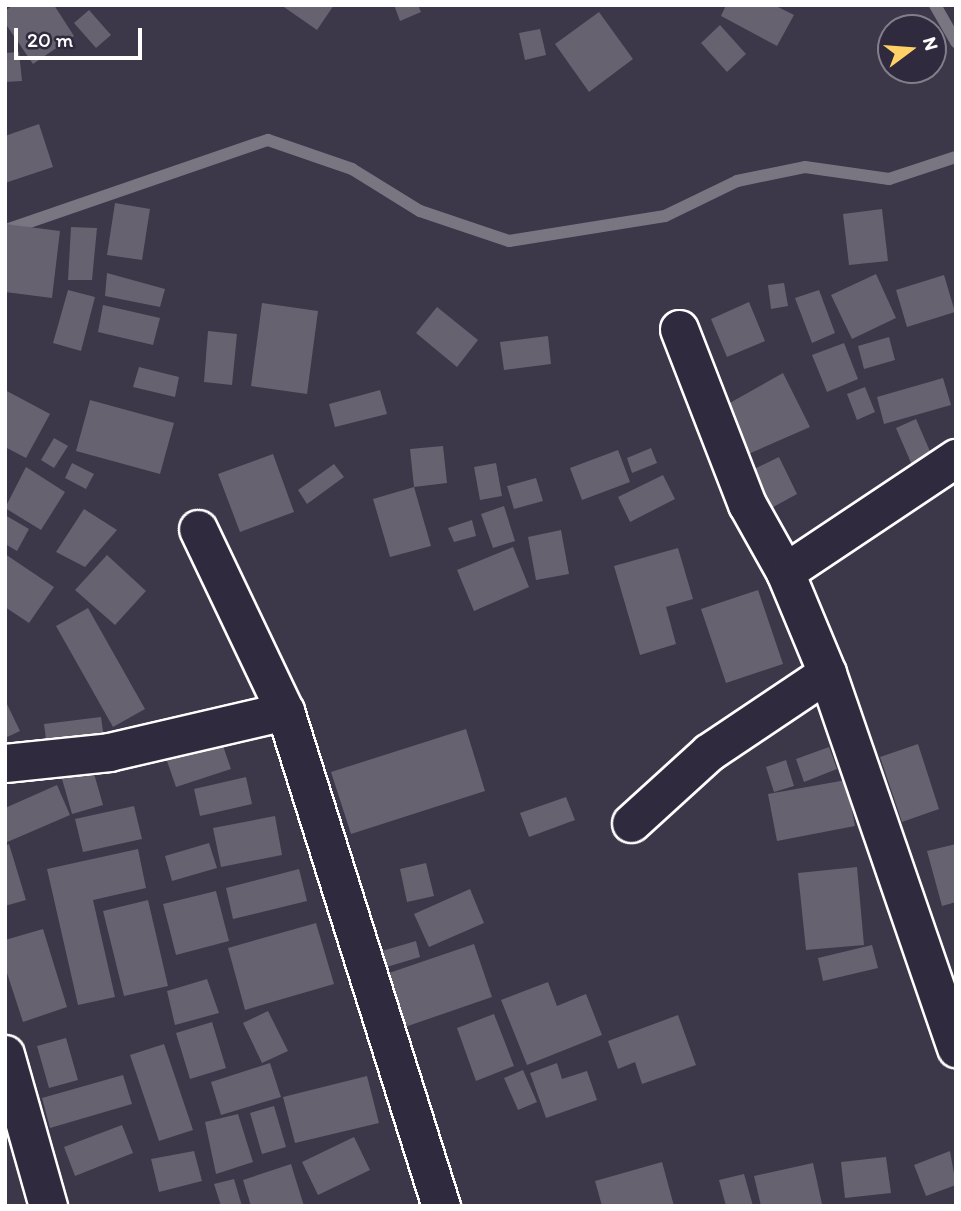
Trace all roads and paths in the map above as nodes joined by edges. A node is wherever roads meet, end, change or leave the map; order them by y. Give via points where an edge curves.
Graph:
1 (679, 329) dead end
2 (956, 458) edge
3 (198, 529) dead end
4 (785, 572) junction
5 (827, 673) junction
6 (285, 711) junction
7 (5, 763) edge
8 (631, 823) dead end
9 (942, 962) edge
10 (956, 1048) edge
11 (5, 1054) edge
12 (16, 1128) edge
13 (48, 1206) edge
14 (441, 1206) edge

1 - 4 street via 747,505
2 - 4 street
3 - 6 street
4 - 5 street
5 - 8 street via 709,752
5 - 9 street
6 - 7 street via 109,752
6 - 14 street
9 - 10 street
11 - 12 street
12 - 13 street

